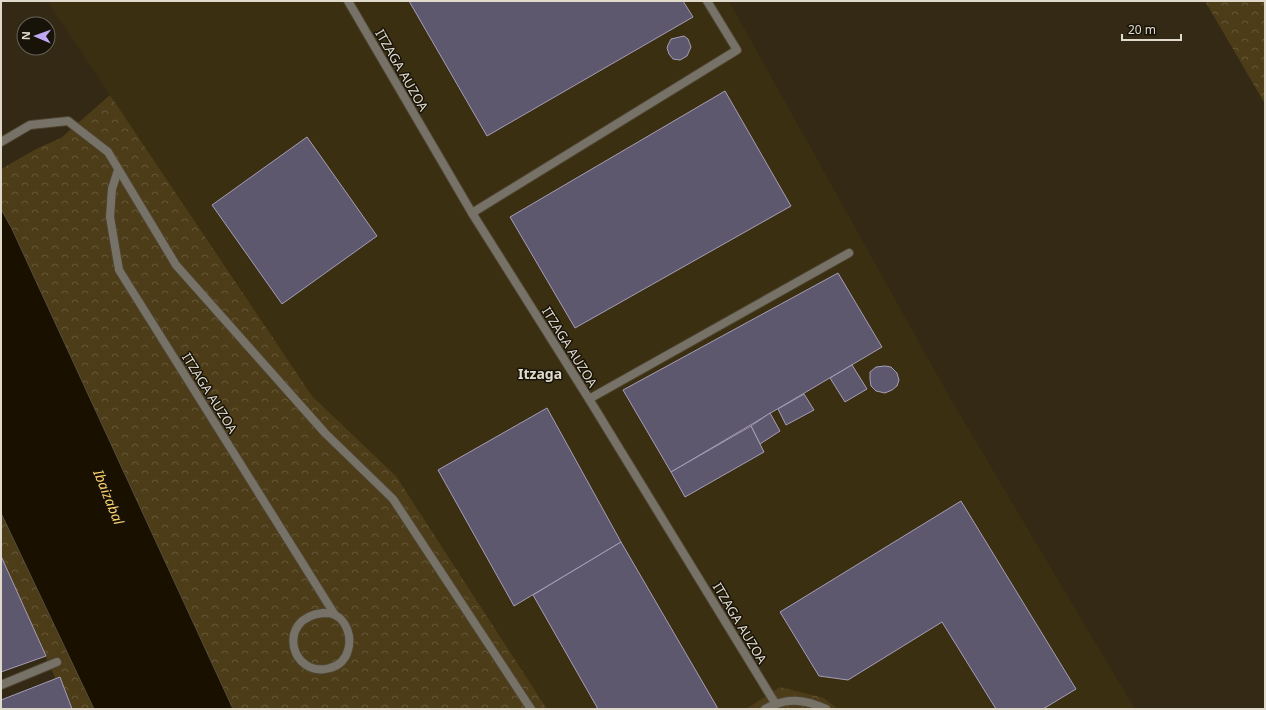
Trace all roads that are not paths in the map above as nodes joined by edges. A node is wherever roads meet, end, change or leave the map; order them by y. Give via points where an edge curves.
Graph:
1 (348, 1) edge
2 (707, 1) edge
3 (1, 142) edge
4 (118, 170) junction
5 (472, 213) junction
6 (849, 253) dead end
7 (589, 399) junction
8 (335, 615) junction
9 (57, 662) dead end
10 (1, 685) edge
11 (775, 703) junction
12 (531, 709) edge
13 (765, 709) edge
14 (826, 709) edge

1 - 5 street, ITZAGA AUZOA
2 - 5 street via 737,50
3 - 4 street via 30,125 68,122 108,152
4 - 8 street, ITZAGA AUZOA via 112,188 110,217 119,270
4 - 12 street via 176,265 325,433 392,499
5 - 7 street, ITZAGA AUZOA
6 - 7 street
7 - 11 street, ITZAGA AUZOA
8 - 8 street via 350,636 347,654 342,662 325,670 307,666 295,651 294,633 305,618 314,614 323,612
9 - 10 street
11 - 13 street
11 - 14 street via 792,700 810,702

